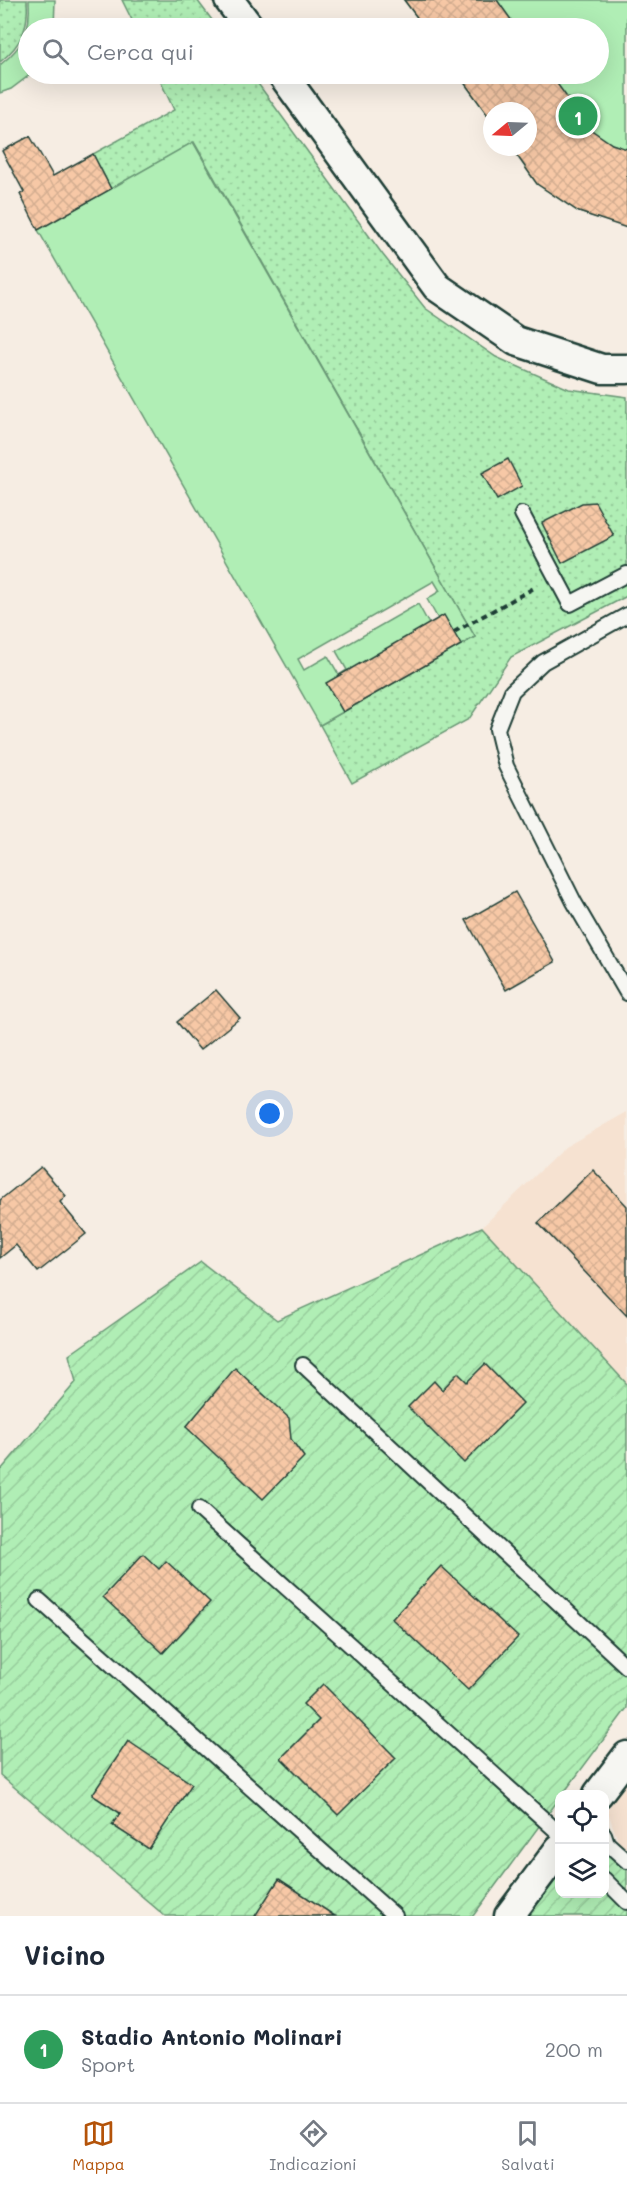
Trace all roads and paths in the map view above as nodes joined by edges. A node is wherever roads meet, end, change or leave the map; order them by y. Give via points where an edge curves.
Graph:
1 (229, 0) edge
2 (242, 18) edge
3 (289, 84) edge
4 (627, 369) edge
5 (522, 514) dead end
6 (627, 574) edge
7 (555, 576) junction
8 (627, 615) edge
9 (454, 632) dead end
10 (627, 993) edge
11 (303, 1365) dead end
12 (199, 1509) dead end
13 (39, 1600) dead end
14 (627, 1667) edge
15 (627, 1756) edge
16 (601, 1790) edge
17 (555, 1829) edge
18 (608, 1844) edge
19 (555, 1855) edge
20 (627, 1861) edge
21 (609, 1885) edge
22 (627, 1902) edge
23 (395, 1916) edge
24 (509, 1916) edge

1 - 2 street
3 - 4 street via 437,287 516,341 602,369
5 - 7 lane
6 - 7 lane via 570,604
7 - 9 path
8 - 10 lane via 543,662 512,692 497,729 506,766 574,902
11 - 14 lane
12 - 17 lane
13 - 23 lane
15 - 16 street
18 - 20 lane
19 - 24 street
21 - 22 lane

